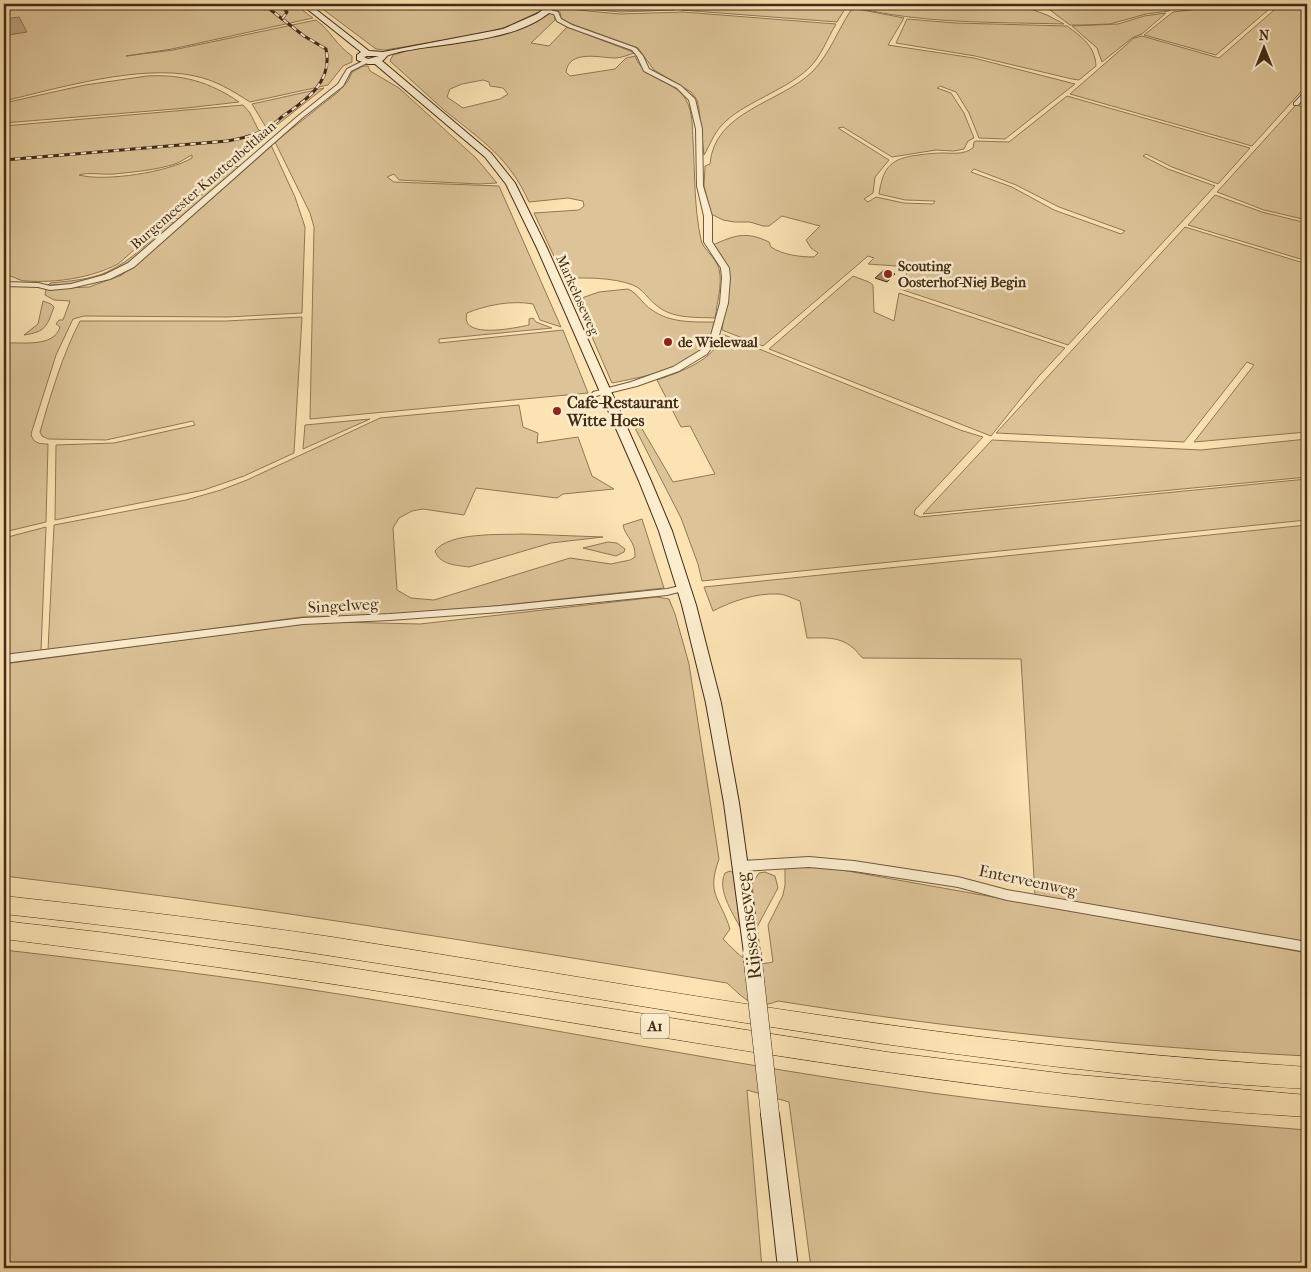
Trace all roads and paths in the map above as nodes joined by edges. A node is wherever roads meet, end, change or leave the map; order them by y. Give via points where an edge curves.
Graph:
1 (305, 4) edge
2 (554, 4) edge
3 (546, 11) junction
4 (365, 58) junction
5 (379, 58) junction
6 (1307, 90) edge
7 (1296, 104) dead end
8 (172, 220) junction
9 (180, 222) junction
10 (4, 284) edge
11 (38, 285) junction
12 (600, 393) junction
13 (684, 588) junction
14 (4, 660) edge
15 (741, 866) junction
16 (4, 905) edge
17 (4, 930) edge
18 (1307, 947) edge
19 (1307, 1078) edge
20 (1307, 1106) edge
21 (788, 1268) edge

1 - 4 main road
2 - 3 main road
3 - 5 main road via 493,33 411,47
3 - 12 street via 556,13 559,20 570,26 634,49 646,70 679,87 692,99 699,129 700,186 708,216 708,242 726,273 724,303 717,329 704,352 676,369
4 - 5 main road
4 - 8 street, Burgemeester Knottenbeltlaan via 344,70 330,87 264,138
4 - 9 street, Burgemeester Knottenbeltlaan via 349,70 341,85
5 - 12 main road, Markeloseweg via 401,82 488,155 506,176 518,197
6 - 7 street
8 - 9 street
8 - 11 street, Burgemeester Knottenbeltlaan via 128,259 108,271
9 - 11 street, Burgemeester Knottenbeltlaan via 130,266 117,273 71,286 50,288
10 - 11 street, Burgemeester Knottenbeltlaan
12 - 13 main road, Markeloseweg via 656,506
13 - 14 street, Singelweg via 500,609 303,621
13 - 15 main road, Rijssenseweg via 716,711
15 - 18 street, Enterveenweg via 809,862 873,869
15 - 21 main road, Rijssenseweg, bridge
16 - 19 highway, A1 via 337,948 988,1049 1139,1066
17 - 20 highway, A1 via 282,965 829,1054 991,1076 1162,1095

